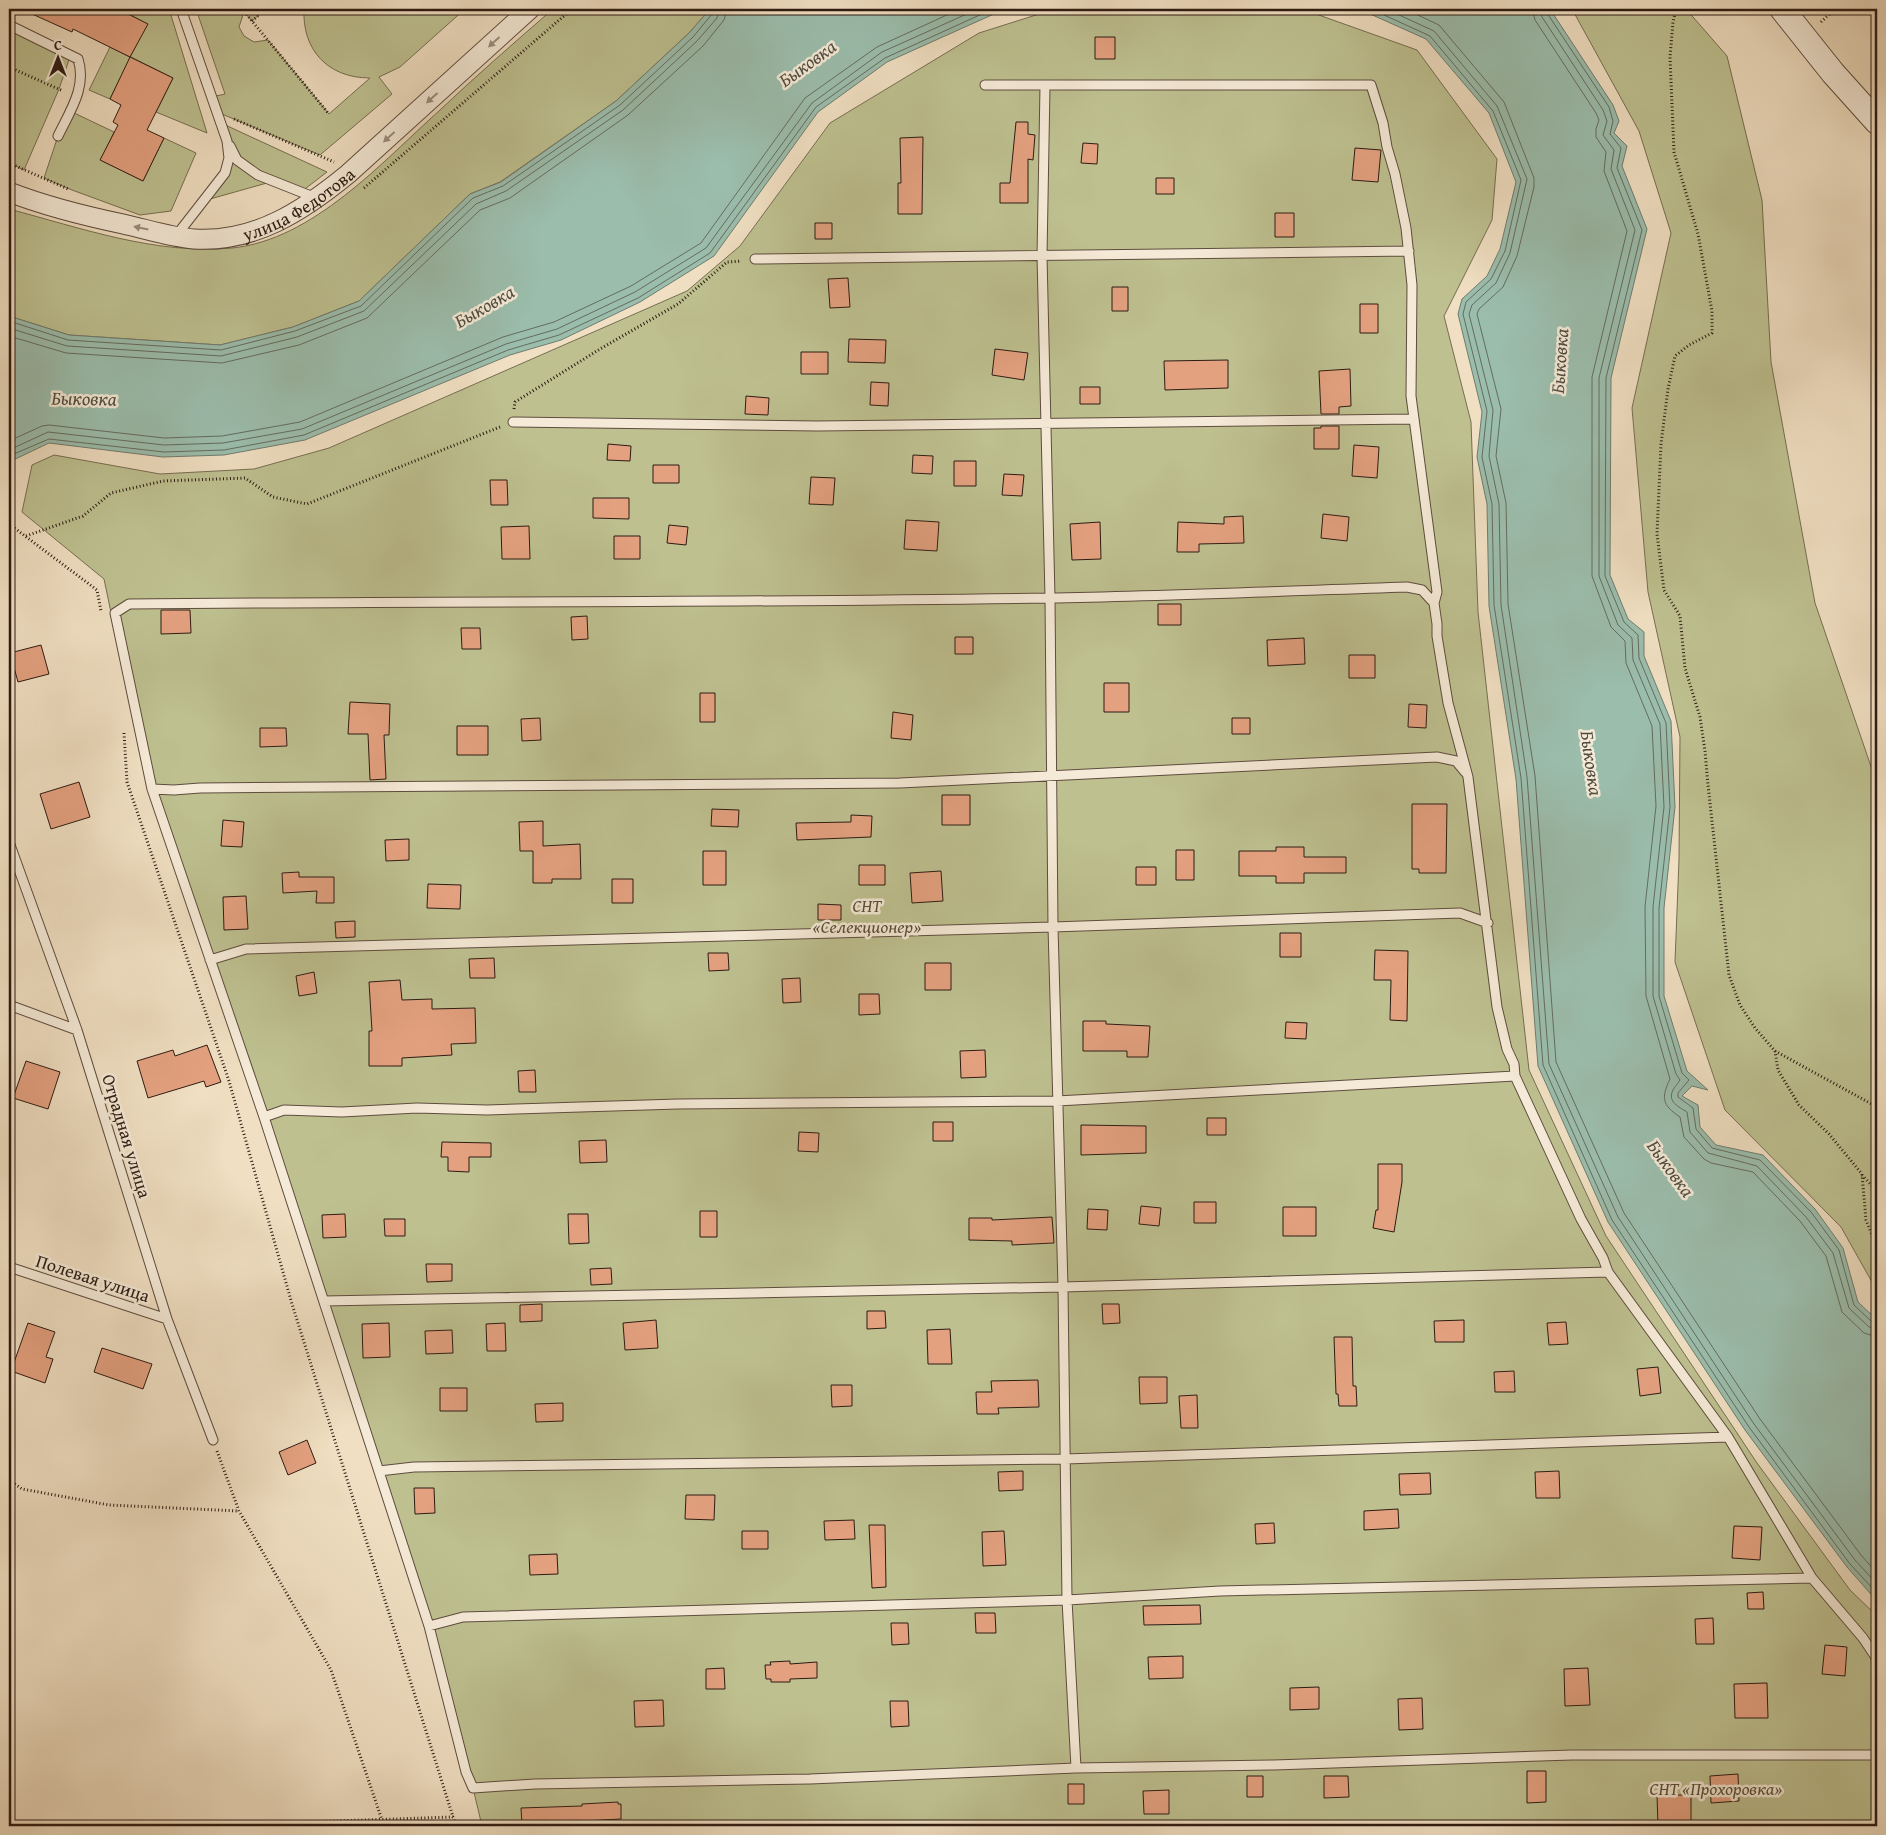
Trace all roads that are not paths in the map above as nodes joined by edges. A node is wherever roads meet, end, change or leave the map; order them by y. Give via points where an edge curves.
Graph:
1 (181, 9) edge
2 (530, 9) edge
3 (1782, 9) edge
4 (9, 25) edge
5 (985, 85) dead end
6 (1045, 86) junction
7 (1877, 122) edge
8 (58, 136) dead end
9 (227, 141) junction
10 (9, 192) edge
11 (318, 199) junction
12 (176, 236) junction
13 (1409, 250) junction
14 (1042, 256) junction
15 (755, 259) road end
16 (1413, 419) junction
17 (513, 422) road end
18 (1046, 422) junction
19 (1050, 598) junction
20 (1434, 603) junction
21 (1052, 775) junction
22 (1468, 777) junction
23 (152, 789) junction
24 (9, 842) edge
25 (1488, 923) junction
26 (1052, 926) junction
27 (210, 960) junction
28 (9, 1005) edge
29 (78, 1030) junction
30 (1515, 1076) junction
31 (1057, 1102) junction
32 (264, 1117) junction
33 (9, 1267) edge
34 (1608, 1272) junction
35 (1063, 1287) junction
36 (324, 1301) junction
37 (166, 1319) junction
38 (1728, 1437) junction
39 (213, 1440) road end
40 (1065, 1459) junction
41 (379, 1471) junction
42 (1812, 1578) junction
43 (1067, 1600) junction
44 (429, 1626) junction
45 (1877, 1659) edge
46 (1877, 1752) edge
47 (1076, 1768) junction

1 - 9 lane
2 -> 11 street, улица Федотова
3 - 7 street
4 - 8 lane via 78,59 80,91
5 - 6 lane
6 - 13 lane via 1371,85 1395,174
6 - 14 lane
9 - 11 lane via 237,160 258,175
9 - 12 lane via 229,158 225,174
12 -> 10 street, улица Федотова via 104,220
11 - 12 street, улица Федотова via 281,220 240,235 215,239
13 - 14 lane
13 - 16 lane
14 - 15 lane
14 - 18 lane
16 - 18 lane
16 - 20 lane via 1437,592
17 - 18 lane via 817,426
18 - 19 lane
19 - 20 lane via 1407,587 1422,590
19 - 21 lane
19 - 23 lane via 129,604 115,613
20 - 22 lane via 1448,704
21 - 22 lane via 1437,758 1456,761
21 - 23 lane via 900,783
21 - 26 lane
22 - 25 lane
23 - 27 lane
24 - 29 lane, Отрадная улица
25 - 26 lane via 1460,913
25 - 30 lane via 1497,1007
26 - 27 lane via 246,949
26 - 31 lane
27 - 32 lane
28 - 29 lane
29 - 37 lane, Отрадная улица
30 - 31 lane
30 - 34 lane
31 - 32 lane via 678,1104 342,1112 284,1110
31 - 35 lane
32 - 36 lane
33 - 37 lane, Полевая улица
34 - 35 lane
34 - 38 lane
35 - 36 lane
35 - 40 lane
36 - 41 lane
37 - 39 lane, Отрадная улица
38 - 40 lane
38 - 42 lane
40 - 41 lane via 414,1467
40 - 43 lane
41 - 44 lane
42 - 43 lane via 1220,1591
42 - 45 lane
43 - 44 lane via 462,1617
43 - 47 lane
44 - 47 lane via 466,1772 473,1788
46 - 47 lane via 1872,1755 1572,1755

